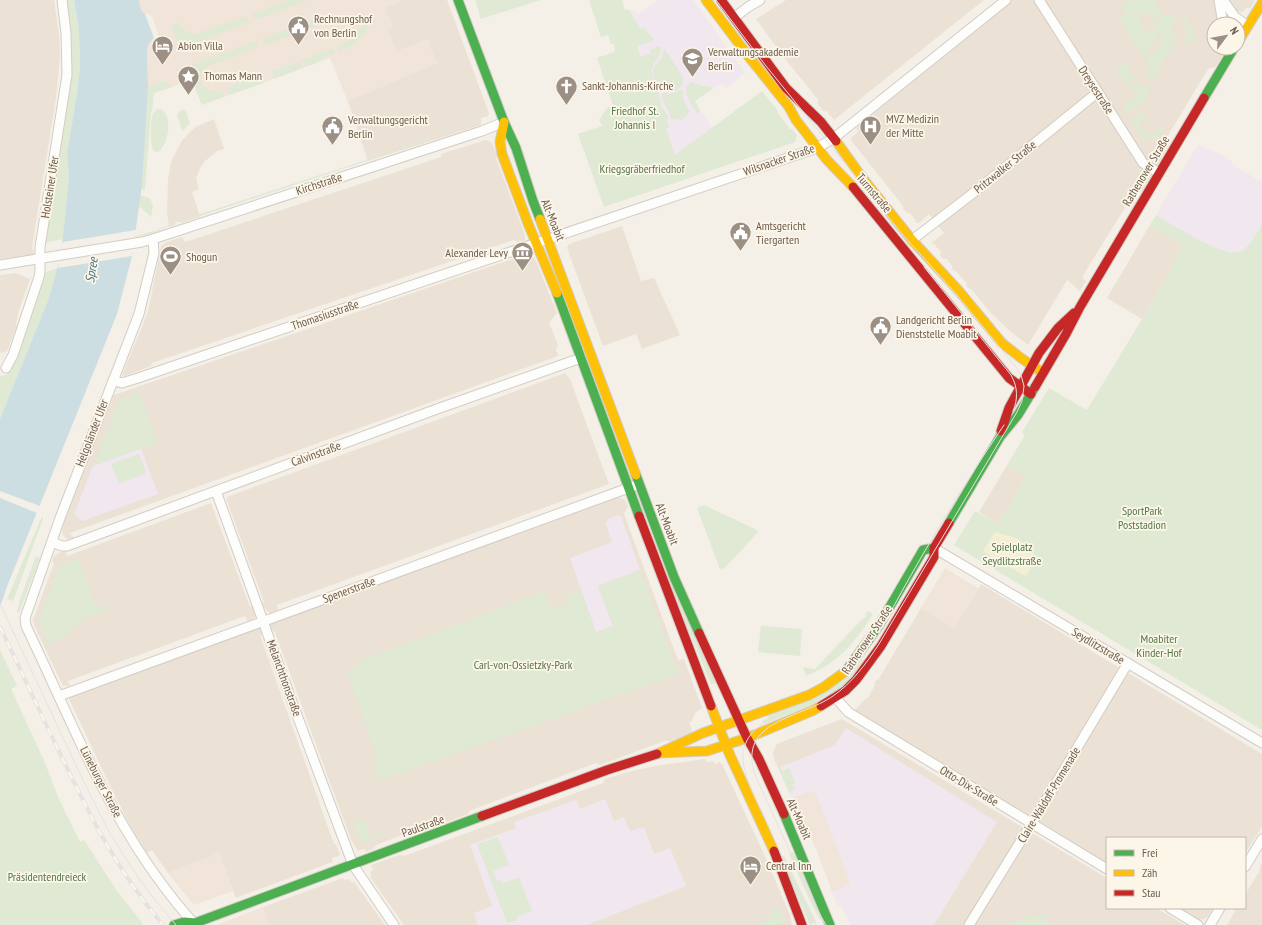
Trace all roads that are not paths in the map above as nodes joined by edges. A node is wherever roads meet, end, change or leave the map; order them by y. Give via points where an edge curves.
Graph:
1 (62, 0) edge
2 (458, 0) edge
3 (706, 0) edge
4 (721, 0) edge
5 (760, 0) edge
6 (1006, 0) edge
7 (1039, 0) edge
8 (1218, 0) edge
9 (1223, 0) edge
10 (1262, 3) edge
11 (1221, 16) edge
12 (734, 18) junction
13 (1248, 26) junction
14 (1246, 29) edge
15 (1229, 56) edge
16 (1098, 92) junction
17 (504, 122) junction
18 (834, 138) junction
19 (817, 148) junction
20 (1159, 174) junction
21 (153, 239) junction
22 (548, 239) junction
23 (912, 240) junction
24 (537, 243) junction
25 (41, 259) junction
26 (0, 265) edge
27 (1080, 308) junction
28 (581, 358) junction
29 (1032, 366) junction
30 (6, 368) dead end
31 (1043, 373) junction
32 (113, 380) junction
33 (1020, 387) junction
34 (1031, 394) junction
35 (1000, 437) junction
36 (639, 484) junction
37 (629, 488) junction
38 (216, 491) junction
39 (52, 542) junction
40 (934, 548) junction
41 (264, 621) junction
42 (26, 626) joint
43 (1128, 663) junction
44 (59, 696) junction
45 (835, 697) junction
46 (740, 720) junction
47 (719, 728) junction
48 (747, 738) junction
49 (1262, 744) edge
50 (725, 745) junction
51 (659, 753) junction
52 (1032, 824) junction
53 (1262, 839) edge
54 (353, 865) junction
55 (1246, 865) edge
56 (1106, 869) edge
57 (1172, 909) edge
58 (1219, 909) edge
59 (195, 924) edge
60 (174, 925) edge
61 (394, 925) edge
62 (802, 925) edge
63 (830, 925) edge
64 (969, 925) edge
65 (1198, 925) edge
66 (1210, 925) edge

1 - 25 street, Holsteiner Ufer via 67,75 40,247
2 - 17 main road, Alt-Moabit
3 - 19 main road, Turmstraße
4 - 12 main road, Turmstraße
5 - 12 street
6 - 18 street, Wilsnacker Straße
7 - 16 street, Dreysestraße
8 - 11 street
9 - 13 street via 1235,17
10 - 13 main road, Rathenower Straße
12 - 18 main road, Turmstraße via 786,88
13 - 14 main road, Rathenower Straße
15 - 20 main road, Rathenower Straße
16 - 20 street, Dreysestraße via 1143,163
16 - 23 street, Pritzwalker Straße
17 - 21 street, Kirchstraße
17 - 22 main road, Alt-Moabit via 516,148
17 - 24 main road, Alt-Moabit via 500,133 501,150
18 - 19 street, Wilsnacker Straße
18 - 23 main road, Turmstraße
19 - 22 street, Wilsnacker Straße
19 - 33 main road, Turmstraße via 848,181 1009,378
20 - 27 main road, Rathenower Straße
21 - 25 street, Kirchstraße
21 - 32 street, Helgoländer Ufer via 154,253 139,314
22 - 24 street, Wilsnacker Straße
22 - 36 main road, Alt-Moabit
23 - 29 main road, Turmstraße via 1002,343
24 - 28 main road, Alt-Moabit
24 - 32 street, Thomasiusstraße via 127,382
25 - 26 street, Kirchstraße
25 - 30 street, Holsteiner Ufer via 39,277
27 - 29 main road, Rathenower Straße via 1058,328
27 - 31 main road, Rathenower Straße
28 - 37 main road, Alt-Moabit
28 - 38 street, Calvinstraße
29 - 31 main road, Turmstraße
29 - 33 main road, Rathenower Straße
31 - 34 main road, Rathenower Straße
32 - 39 street, Helgoländer Ufer
33 - 34 main road, Turmstraße
33 - 35 main road, Rathenower Straße via 1009,408
34 - 35 main road, Rathenower Straße
35 - 40 main road, Rathenower Straße
36 - 37 street, Spenerstraße
36 - 46 main road, Alt-Moabit via 682,596
37 - 41 street, Spenerstraße
37 - 47 main road, Alt-Moabit
38 - 39 street, Calvinstraße via 66,546
38 - 41 street, Melanchthonstraße
39 - 42 street, Helgoländer Ufer via 25,618
40 - 43 street, Seydlitzstraße
40 - 45 main road, Rathenower Straße via 934,557 880,646 856,680
40 - 46 main road, Rathenower Straße via 923,550 866,645 845,672 809,695
41 - 44 street, Spenerstraße
41 - 54 street, Melanchthonstraße
42 - 44 street, Lüneburger Straße
43 - 49 street, Seydlitzstraße
43 - 52 street, Claire-Waldoff-Promenade
44 - 59 street, Lüneburger Straße via 126,831 172,897
45 - 48 main road, Rathenower Straße via 812,711
45 - 52 street, Otto-Dix-Straße via 848,712
46 - 47 main road, Paulstraße
46 - 48 main road, Alt-Moabit
47 - 50 main road, Alt-Moabit
47 - 51 main road, Paulstraße
48 - 50 main road, Rathenower Straße
48 - 63 main road, Alt-Moabit via 796,841
50 - 51 main road, Paulstraße via 702,751
50 - 62 main road, Alt-Moabit via 776,856
51 - 54 main road, Paulstraße
52 - 56 street, Otto-Dix-Straße
52 - 64 street, Claire-Waldoff-Promenade
53 - 55 street
54 - 59 main road, Paulstraße
54 - 61 street, Melanchthonstraße
57 - 65 street
58 - 66 street
59 - 60 main road, Paulstraße via 184,922

